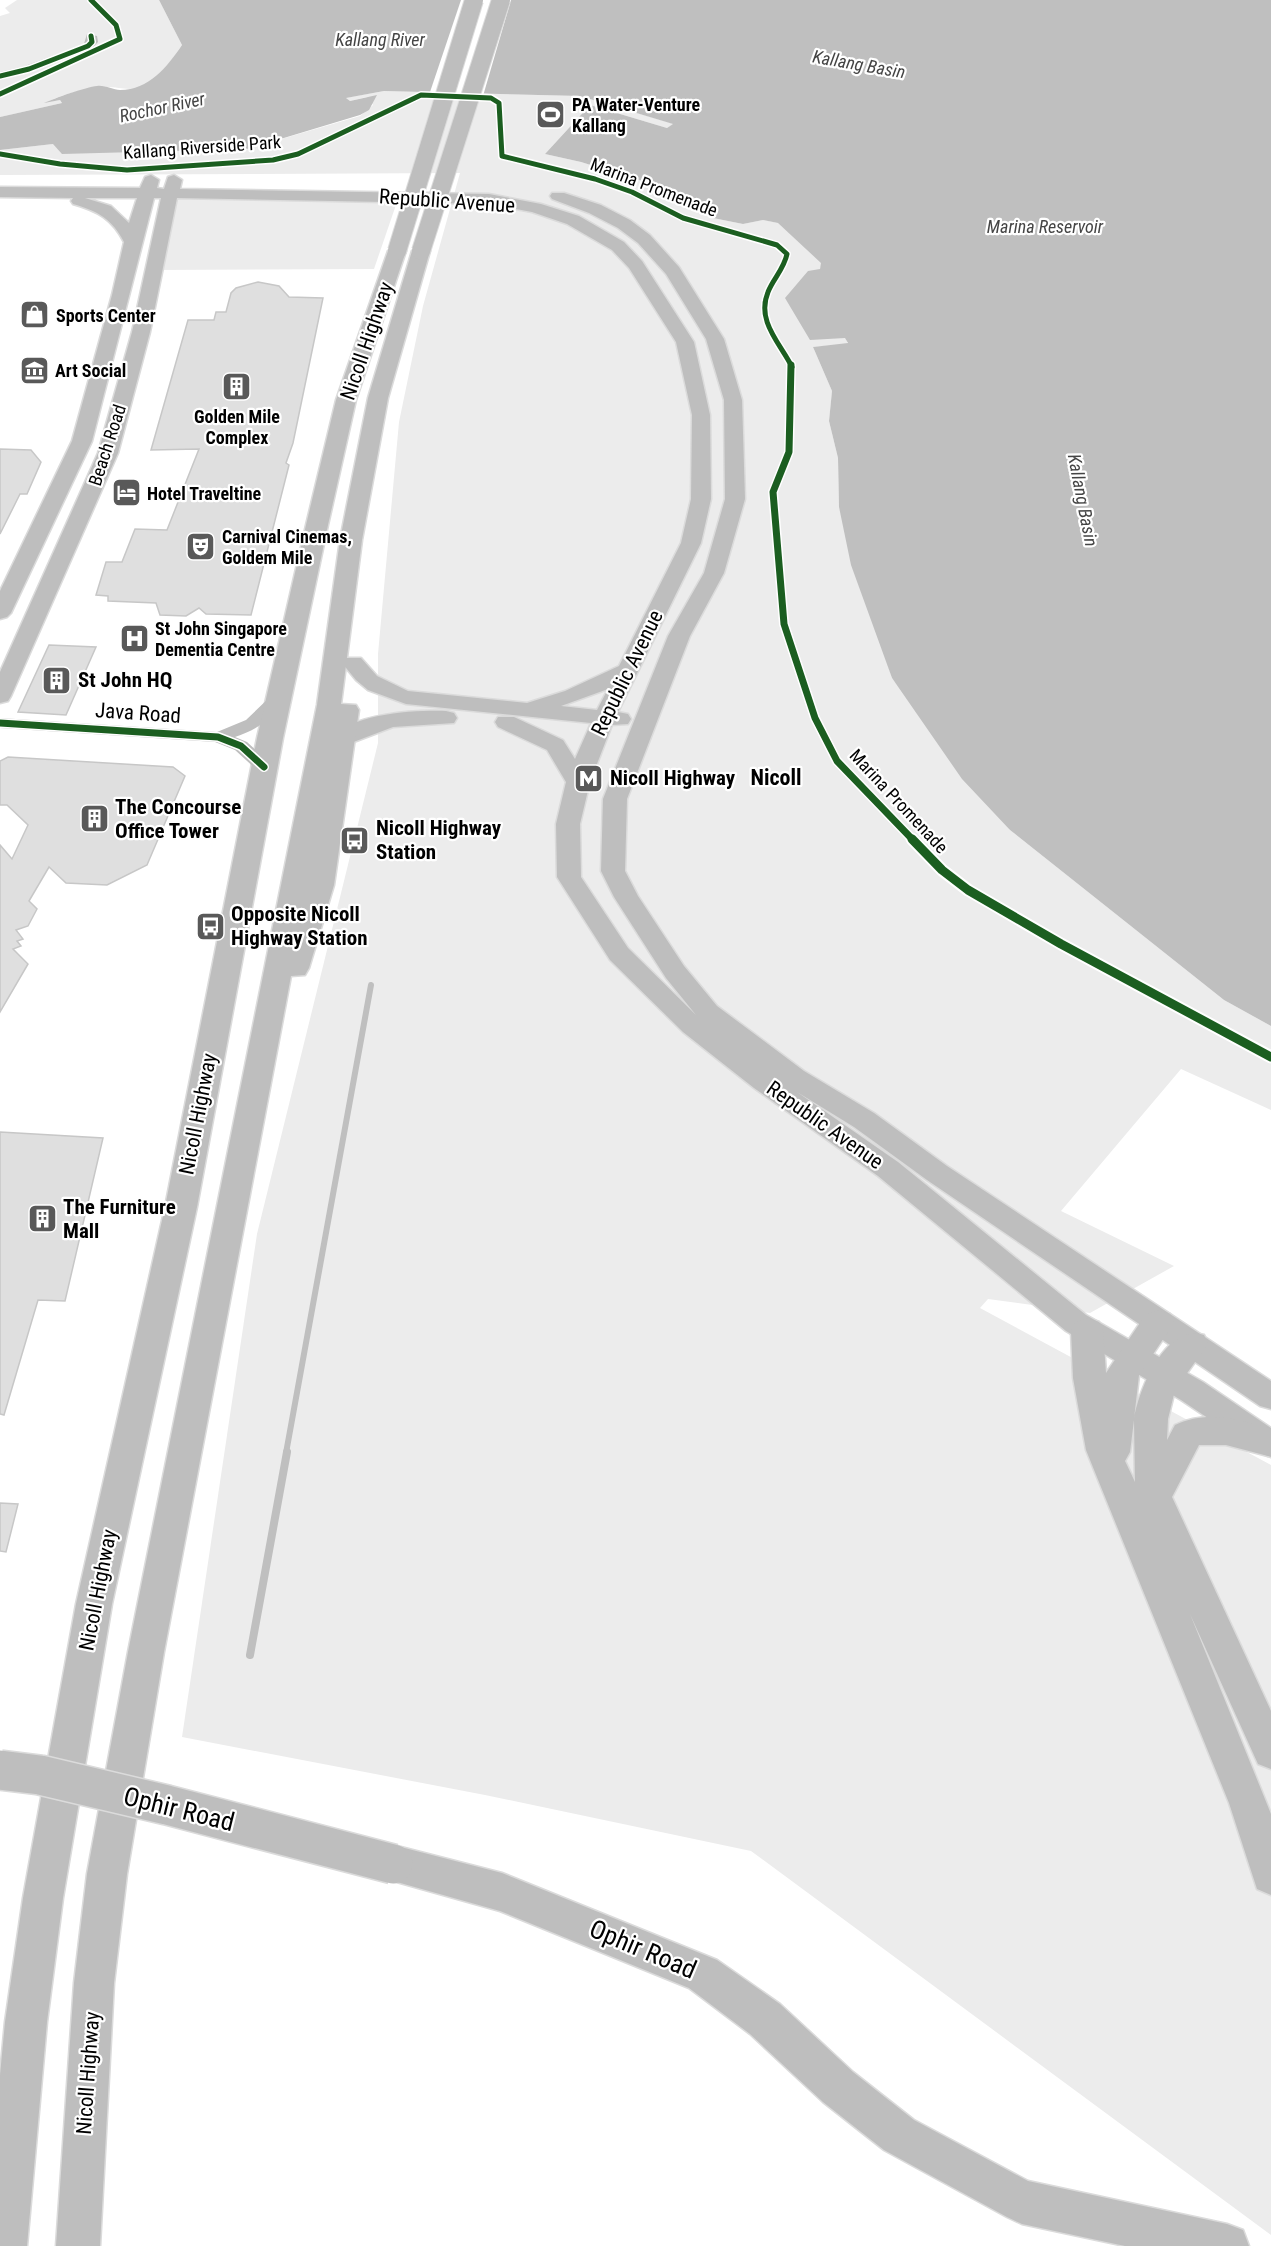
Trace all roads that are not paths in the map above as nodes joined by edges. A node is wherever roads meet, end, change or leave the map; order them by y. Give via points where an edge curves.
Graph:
1 (474, 0) edge
2 (501, 0) edge
3 (91, 36) dead end
4 (0, 76) edge
5 (0, 180) edge
6 (172, 187) junction
7 (149, 188) junction
8 (0, 192) edge
9 (46, 193) junction
10 (235, 194) junction
11 (162, 227) junction
12 (133, 238) junction
13 (351, 540) junction
14 (0, 614) edge
15 (353, 663) junction
16 (628, 670) junction
17 (2, 689) edge
18 (278, 699) junction
19 (511, 716) junction
20 (0, 723) edge
21 (602, 725) junction
22 (641, 728) junction
23 (218, 737) junction
24 (343, 739) junction
25 (264, 767) junction
26 (578, 782) junction
27 (262, 1061) junction
28 (1158, 1323) junction
29 (1087, 1331) junction
30 (1192, 1344) junction
31 (1132, 1358) junction
32 (1164, 1377) junction
33 (1271, 1397) edge
34 (1269, 1443) edge
35 (1118, 1482) junction
36 (1154, 1497) junction
37 (1271, 1752) edge
38 (0, 1770) edge
39 (1271, 1876) edge
40 (5, 2246) edge
41 (78, 2246) edge
42 (1227, 2246) edge

1 - 18 highway, Nicoll Highway, bridge via 397,251 346,400
2 - 13 highway, Nicoll Highway, bridge via 378,398
3 - 4 street via 88,46
5 - 7 main road
6 - 7 main road
6 - 10 main road, Republic Avenue
6 - 11 main road, Beach Road
6 - 22 main road, Republic Avenue via 461,180 519,187 595,208 644,239 673,271 716,339 733,400 735,499 714,573 679,636
7 - 9 main road
7 - 12 main road, Beach Road
8 - 9 main road
9 - 12 main road via 112,212
10 - 11 main road via 195,202
10 - 16 main road, Republic Avenue via 489,199 573,220 618,246 636,265 685,342 701,415 701,499 691,543
11 - 12 main road
11 - 17 main road, Beach Road via 141,332 108,453
12 - 14 main road, Beach Road via 82,441
13 - 15 highway
13 - 27 highway, Nicoll Highway via 329,705
15 - 19 main road via 364,679 380,689
15 - 24 highway
16 - 19 main road via 571,697
16 - 21 main road, Republic Avenue
18 - 23 street, Java Road via 271,710 248,728
18 - 25 highway, Nicoll Highway
19 - 21 main road
19 - 24 main road via 411,717 369,726
19 - 26 main road via 555,745
20 - 23 street, Java Road
21 - 22 main road
21 - 26 main road, Republic Avenue
22 - 28 main road, Republic Avenue via 615,799 613,871 651,937 708,1012 795,1078 864,1120
23 - 25 street, Java Road via 242,747
24 - 27 highway via 321,885
25 - 40 highway, Nicoll Highway via 181,1207 94,1604 51,1848 26,2022
26 - 29 main road, Republic Avenue via 568,824 569,877 619,954 692,1026 888,1168
27 - 41 highway, Nicoll Highway via 146,1652 107,1874 94,1983
28 - 30 main road, Republic Avenue
28 - 31 highway
29 - 31 main road, Republic Avenue
29 - 35 highway via 1090,1378 1103,1450
30 - 32 highway
30 - 33 main road, Republic Avenue
31 - 32 main road, Republic Avenue
31 - 35 highway via 1121,1382 1114,1437
32 - 34 main road, Republic Avenue via 1192,1391
32 - 36 highway via 1152,1406
34 - 36 highway via 1195,1429 1187,1435
35 - 39 highway via 1248,1803
36 - 37 highway
38 - 42 highway, Ophir Road, bridge via 39,1775 167,1805 502,1892 704,1974 757,2012 838,2087 899,2135 1022,2202

